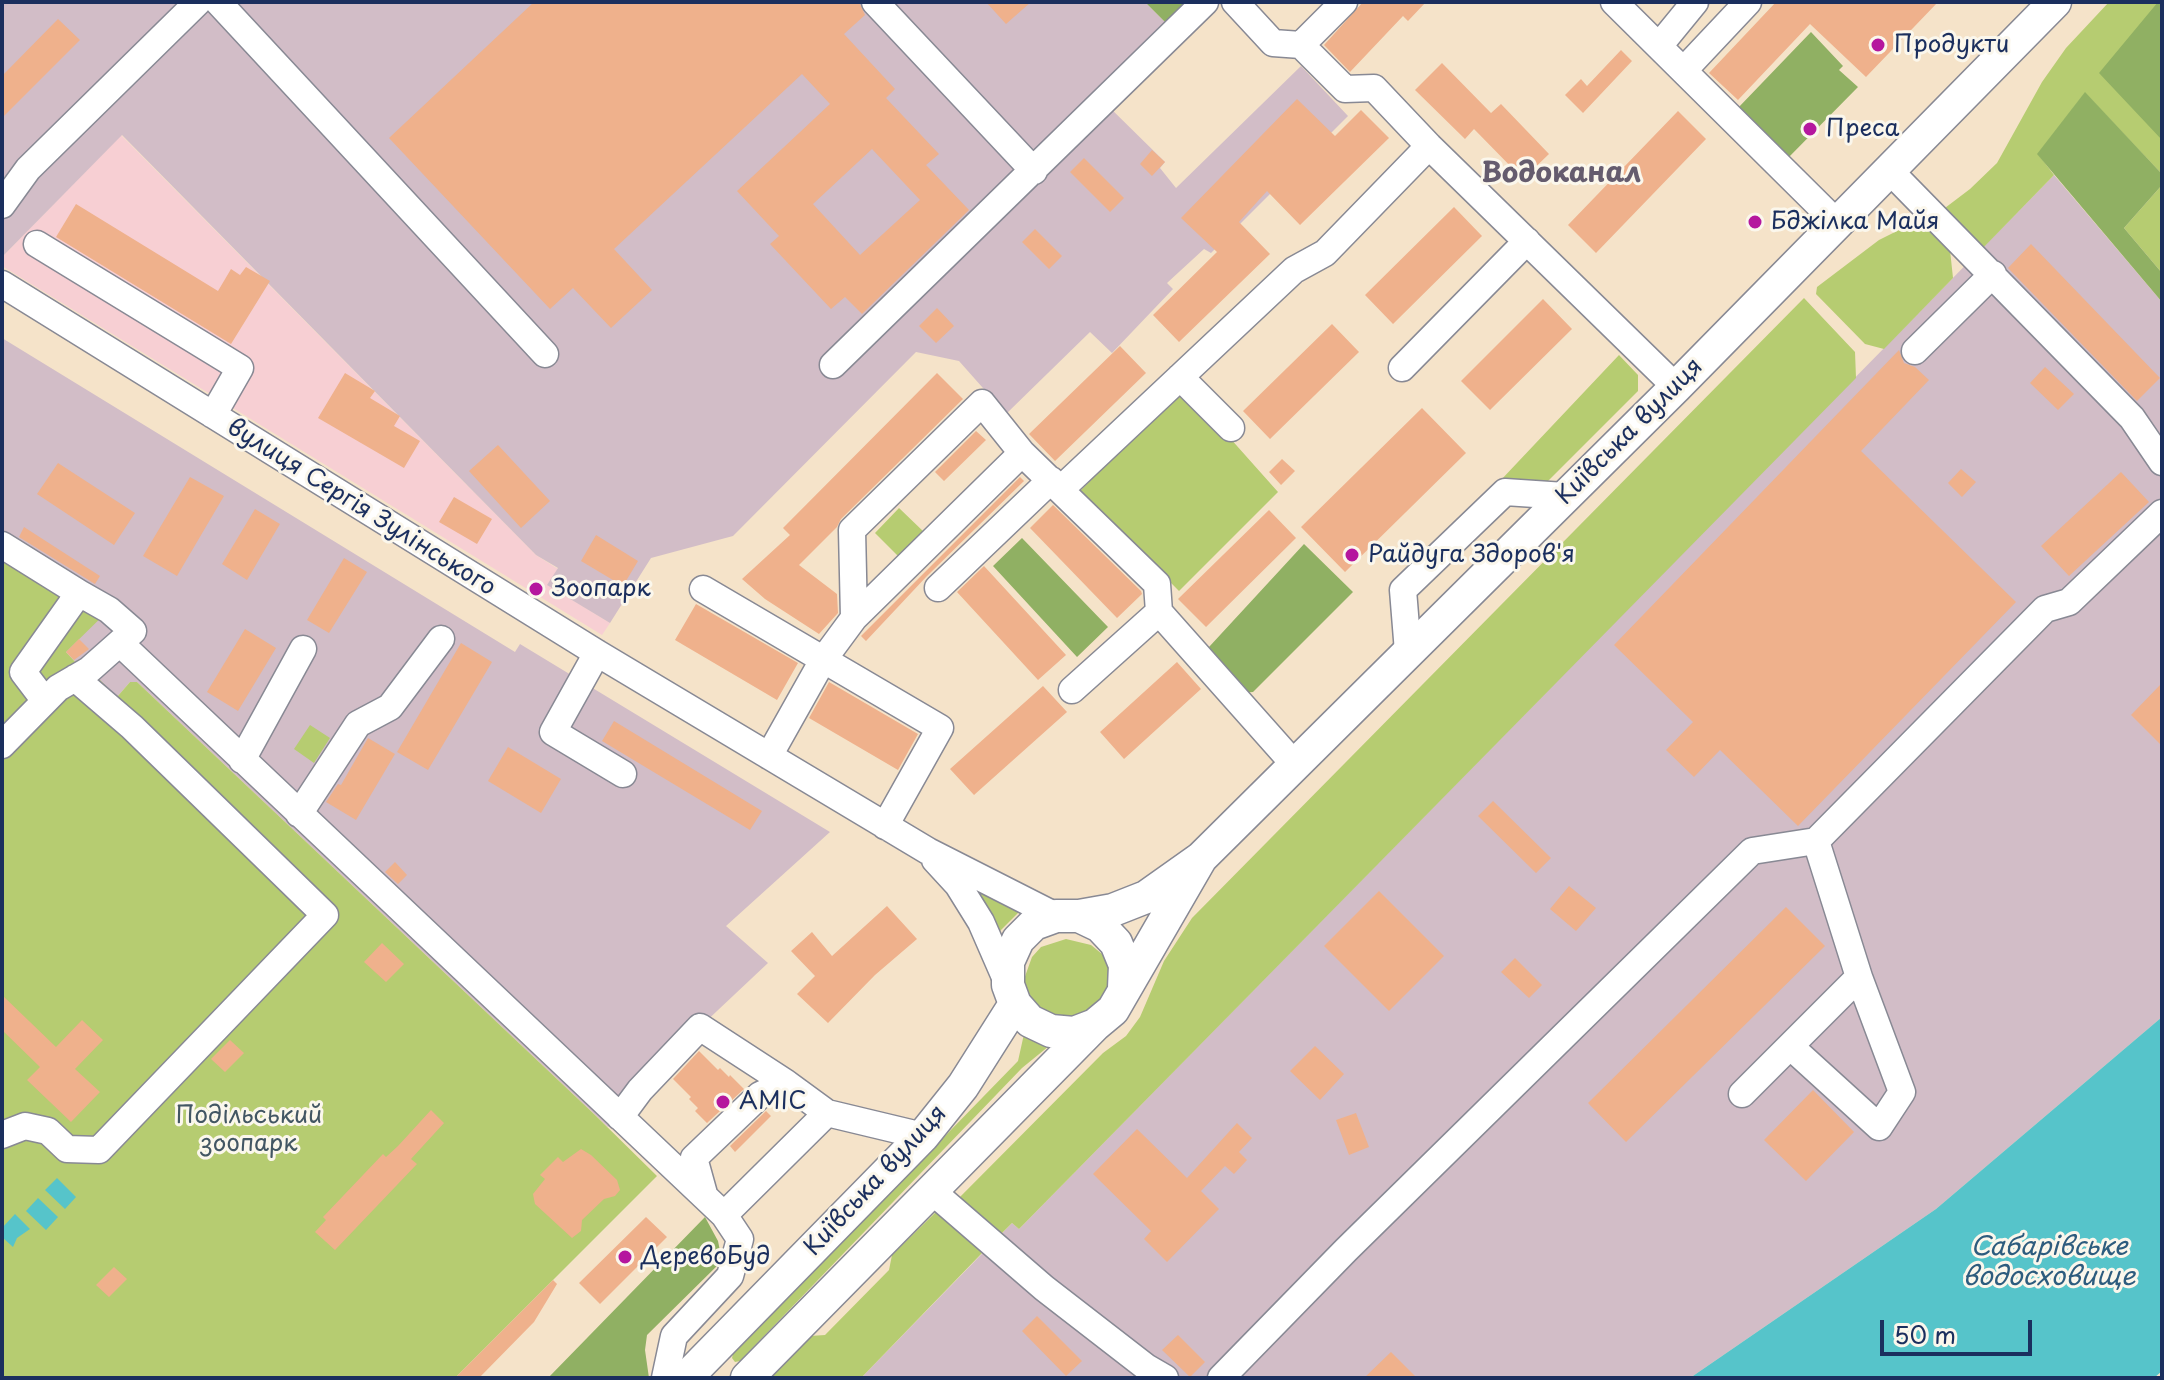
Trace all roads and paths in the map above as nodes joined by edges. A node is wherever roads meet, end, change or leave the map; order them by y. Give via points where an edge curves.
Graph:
1 (198, 2) edge
2 (218, 2) edge
3 (875, 2) edge
4 (1205, 2) edge
5 (1235, 2) edge
6 (1344, 2) edge
7 (1614, 2) edge
8 (1695, 2) edge
9 (1748, 2) edge
10 (2055, 2) edge
11 (1301, 45) junction
12 (1659, 46) junction
13 (1684, 70) junction
14 (1429, 146) junction
15 (1889, 170) junction
16 (1034, 171) junction
17 (2, 205) edge
18 (1837, 223) junction
19 (1527, 241) junction
20 (37, 244) dead end
21 (1993, 274) junction
22 (2, 284) edge
23 (1915, 351) dead end
24 (545, 354) dead end
25 (833, 365) dead end
26 (1402, 368) dead end
27 (1180, 377) junction
28 (1676, 387) junction
29 (213, 415) junction
30 (1231, 428) dead end
31 (1022, 453) junction
32 (2162, 462) edge
33 (1056, 484) junction
34 (1565, 496) junction
35 (2162, 513) edge
36 (2, 545) edge
37 (938, 588) dead end
38 (703, 589) dead end
39 (79, 593) junction
40 (1159, 612) junction
41 (854, 618) junction
42 (441, 639) dead end
43 (121, 644) junction
44 (303, 649) dead end
45 (1408, 652) junction
46 (597, 653) junction
47 (823, 660) junction
48 (75, 678) junction
49 (1072, 690) dead end
50 (45, 701) junction
51 (2, 745) edge
52 (769, 756) junction
53 (242, 760) junction
54 (1295, 765) junction
55 (623, 774) dead end
56 (299, 814) junction
57 (885, 826) junction
58 (1816, 841) junction
59 (928, 851) junction
60 (1201, 858) junction
61 (1068, 916) junction
62 (1859, 977) junction
63 (1124, 988) junction
64 (1012, 995) junction
65 (1095, 1025) junction
66 (1791, 1047) junction
67 (786, 1083) junction
68 (1742, 1094) dead end
69 (827, 1113) junction
70 (620, 1117) junction
71 (2, 1135) edge
72 (923, 1136) junction
73 (933, 1192) junction
74 (704, 1196) junction
75 (724, 1215) junction
76 (706, 1371) edge
77 (665, 1378) edge
78 (747, 1378) edge
79 (1165, 1378) edge
80 (1221, 1378) edge

1 - 17 street via 28,169
2 - 24 street
3 - 16 street
4 - 16 street
5 - 11 street via 1273,43
6 - 11 street
7 - 12 street
8 - 12 street
9 - 13 street
10 - 15 main road, Київська вулиця
11 - 14 street via 1345,89 1374,88
12 - 13 street
13 - 18 street
14 - 19 street
14 - 27 street via 1325,253 1294,270
15 - 18 main road, Київська вулиця
15 - 21 street
16 - 25 street
18 - 28 main road, Київська вулиця
19 - 26 street
19 - 28 street
20 - 29 street via 240,368
21 - 23 street
21 - 32 street via 2132,418
22 - 29 street, вулиця Сергія Зулінського
27 - 30 street
27 - 33 street
28 - 34 main road, Київська вулиця
29 - 46 street, вулиця Сергія Зулінського
31 - 33 street
31 - 41 street
31 - 41 street via 982,403 852,530
33 - 37 street
33 - 40 street via 1157,584
34 - 45 main road, Київська вулиця
34 - 45 street via 1505,492 1403,590
35 - 58 street via 2069,602 2045,609
36 - 39 street
38 - 47 street
39 - 43 street via 133,631
39 - 50 street via 23,672
40 - 49 street
40 - 54 street
41 - 47 street
42 - 56 street via 390,707 358,724
43 - 48 street
43 - 53 street
44 - 53 street
45 - 54 main road, Київська вулиця
46 - 52 street, вулиця Сергія Зулінського
46 - 55 street via 553,732
47 - 52 street
47 - 57 street via 940,728
48 - 50 street
48 - 71 street via 325,915 99,1150 67,1149 48,1131 25,1126
50 - 51 street
52 - 57 street, вулиця Сергія Зулінського
53 - 56 street
54 - 60 main road, Київська вулиця
56 - 70 street
57 - 59 street, вулиця Сергія Зулінського
58 - 62 street
58 - 80 street via 1752,851
59 - 61 street, вулиця Сергія Зулінського
59 - 64 street via 981,922
60 - 61 main road via 1146,897 1113,910
60 - 63 main road
61 - 63 main road via 1100,926 1116,943 1125,965
61 - 64 main road via 1034,924 1018,940 1008,962
62 - 66 street
62 - 66 street via 1902,1092 1879,1127
63 - 65 main road via 1113,1010
64 - 65 main road via 1030,1021 1051,1031 1074,1033
64 - 72 main road, Київська вулиця via 963,1086
65 - 73 main road, Київська вулиця
66 - 68 street
67 - 69 street
67 - 70 street via 700,1027
67 - 74 street via 760,1095 694,1158
69 - 72 street
69 - 75 street
70 - 74 street
72 - 76 main road, Київська вулиця
73 - 78 main road, Київська вулиця
73 - 79 street via 1044,1288
74 - 75 street
75 - 77 street via 740,1239 730,1276 674,1336

